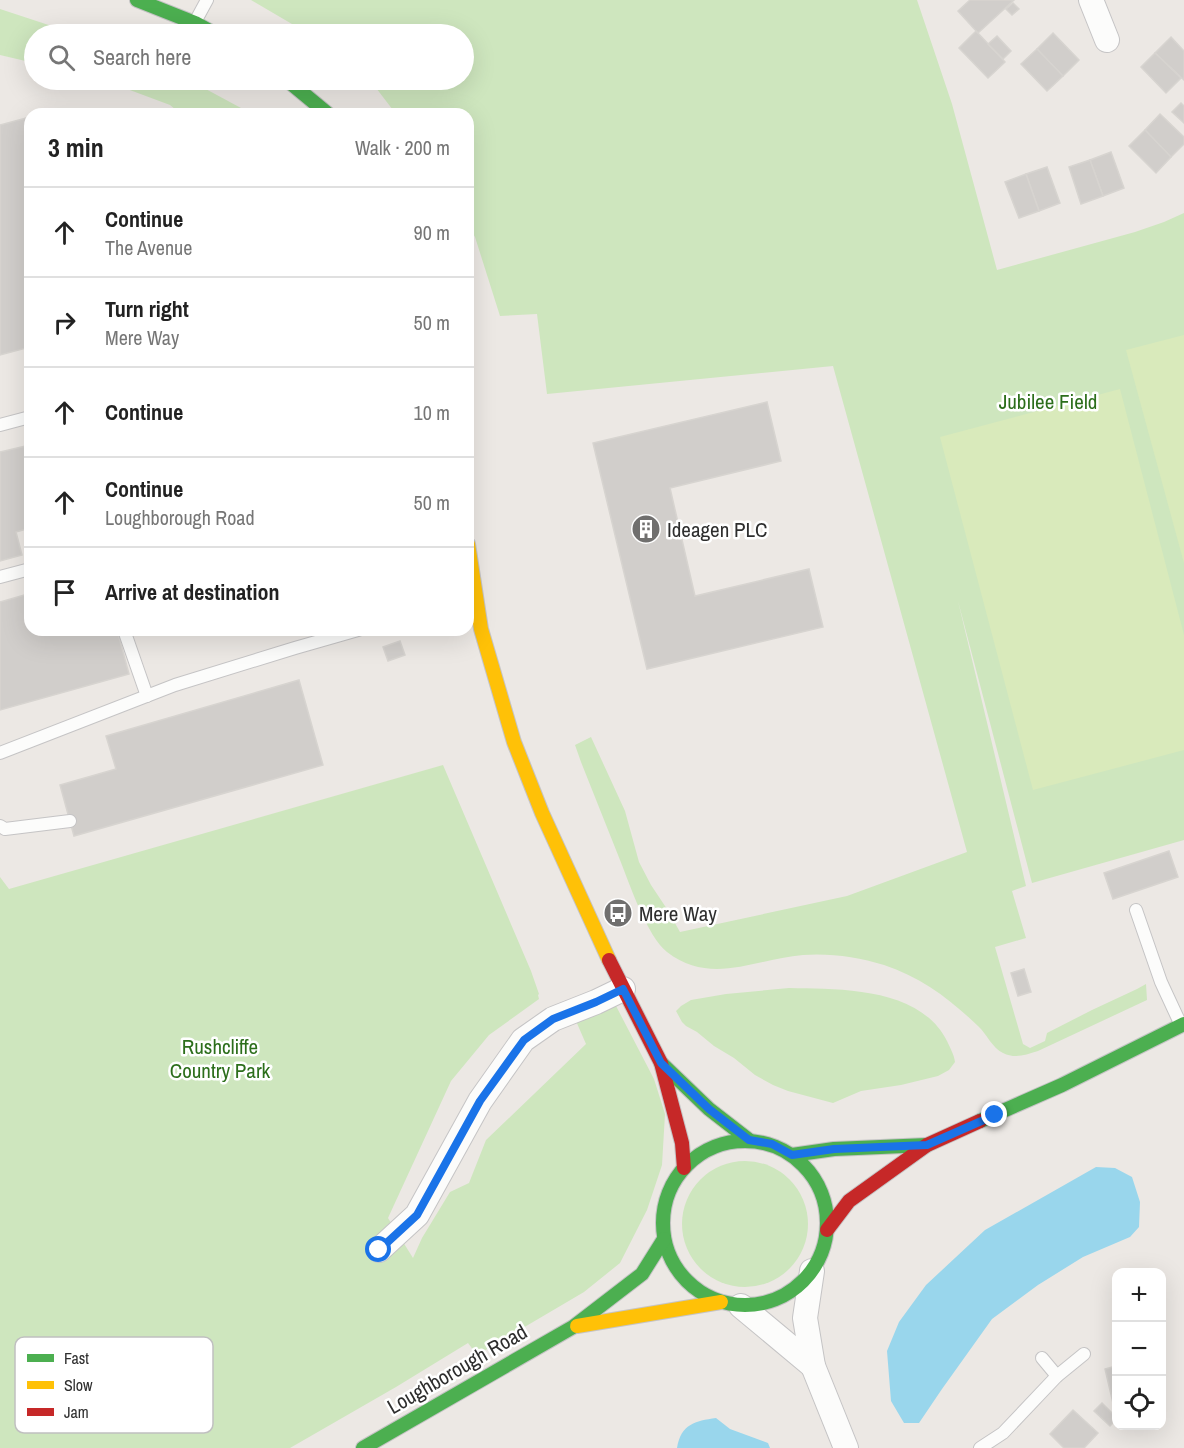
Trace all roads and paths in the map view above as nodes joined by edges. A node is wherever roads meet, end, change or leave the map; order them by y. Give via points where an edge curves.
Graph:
1 (137, 0) edge
2 (207, 0) edge
3 (1097, 2) edge
4 (195, 23) joint
5 (1107, 40) dead end
6 (299, 90) edge
7 (321, 108) edge
8 (24, 419) edge
9 (0, 425) edge
10 (24, 571) edge
11 (0, 577) edge
12 (474, 602) edge
13 (126, 636) edge
14 (334, 636) edge
15 (147, 696) junction
16 (0, 753) edge
17 (70, 821) dead end
18 (0, 826) edge
19 (1136, 910) dead end
20 (623, 989) junction
21 (1183, 1025) edge
22 (661, 1063) junction
23 (749, 1140) junction
24 (927, 1145) junction
25 (792, 1155) junction
26 (684, 1168) junction
27 (827, 1230) junction
28 (664, 1239) junction
29 (379, 1250) dead end
30 (812, 1271) junction
31 (731, 1304) junction
32 (573, 1327) junction
33 (1084, 1354) dead end
34 (1042, 1358) dead end
35 (813, 1366) junction
36 (1057, 1376) junction
37 (363, 1448) edge
38 (846, 1448) edge
39 (980, 1448) edge

1 - 4 main road
2 - 4 lane
3 - 5 street
6 - 7 main road
8 - 9 lane
10 - 11 lane
12 - 20 main road via 514,742 542,813
13 - 15 lane
14 - 15 lane
15 - 16 lane
17 - 18 lane via 5,829
19 - 21 lane via 1161,982
20 - 22 main road
20 - 29 street via 553,1019 524,1040 480,1101 417,1215
21 - 24 main road
22 - 23 main road via 709,1109
22 - 26 main road via 682,1143
23 - 25 main road via 772,1144
23 - 26 main road via 725,1142 702,1152
24 - 25 main road
24 - 27 main road via 849,1201
25 - 27 main road via 814,1177 826,1206
26 - 28 main road via 670,1189 663,1214
27 - 30 main road
28 - 31 main road via 675,1267 695,1289
28 - 32 main road, Loughborough Road via 642,1274
30 - 31 main road via 793,1291 768,1302
30 - 35 street via 805,1318
31 - 32 main road, Loughborough Road
31 - 35 street
32 - 37 main road, Loughborough Road
33 - 36 lane
34 - 36 lane
35 - 38 street
36 - 39 lane via 1003,1433

